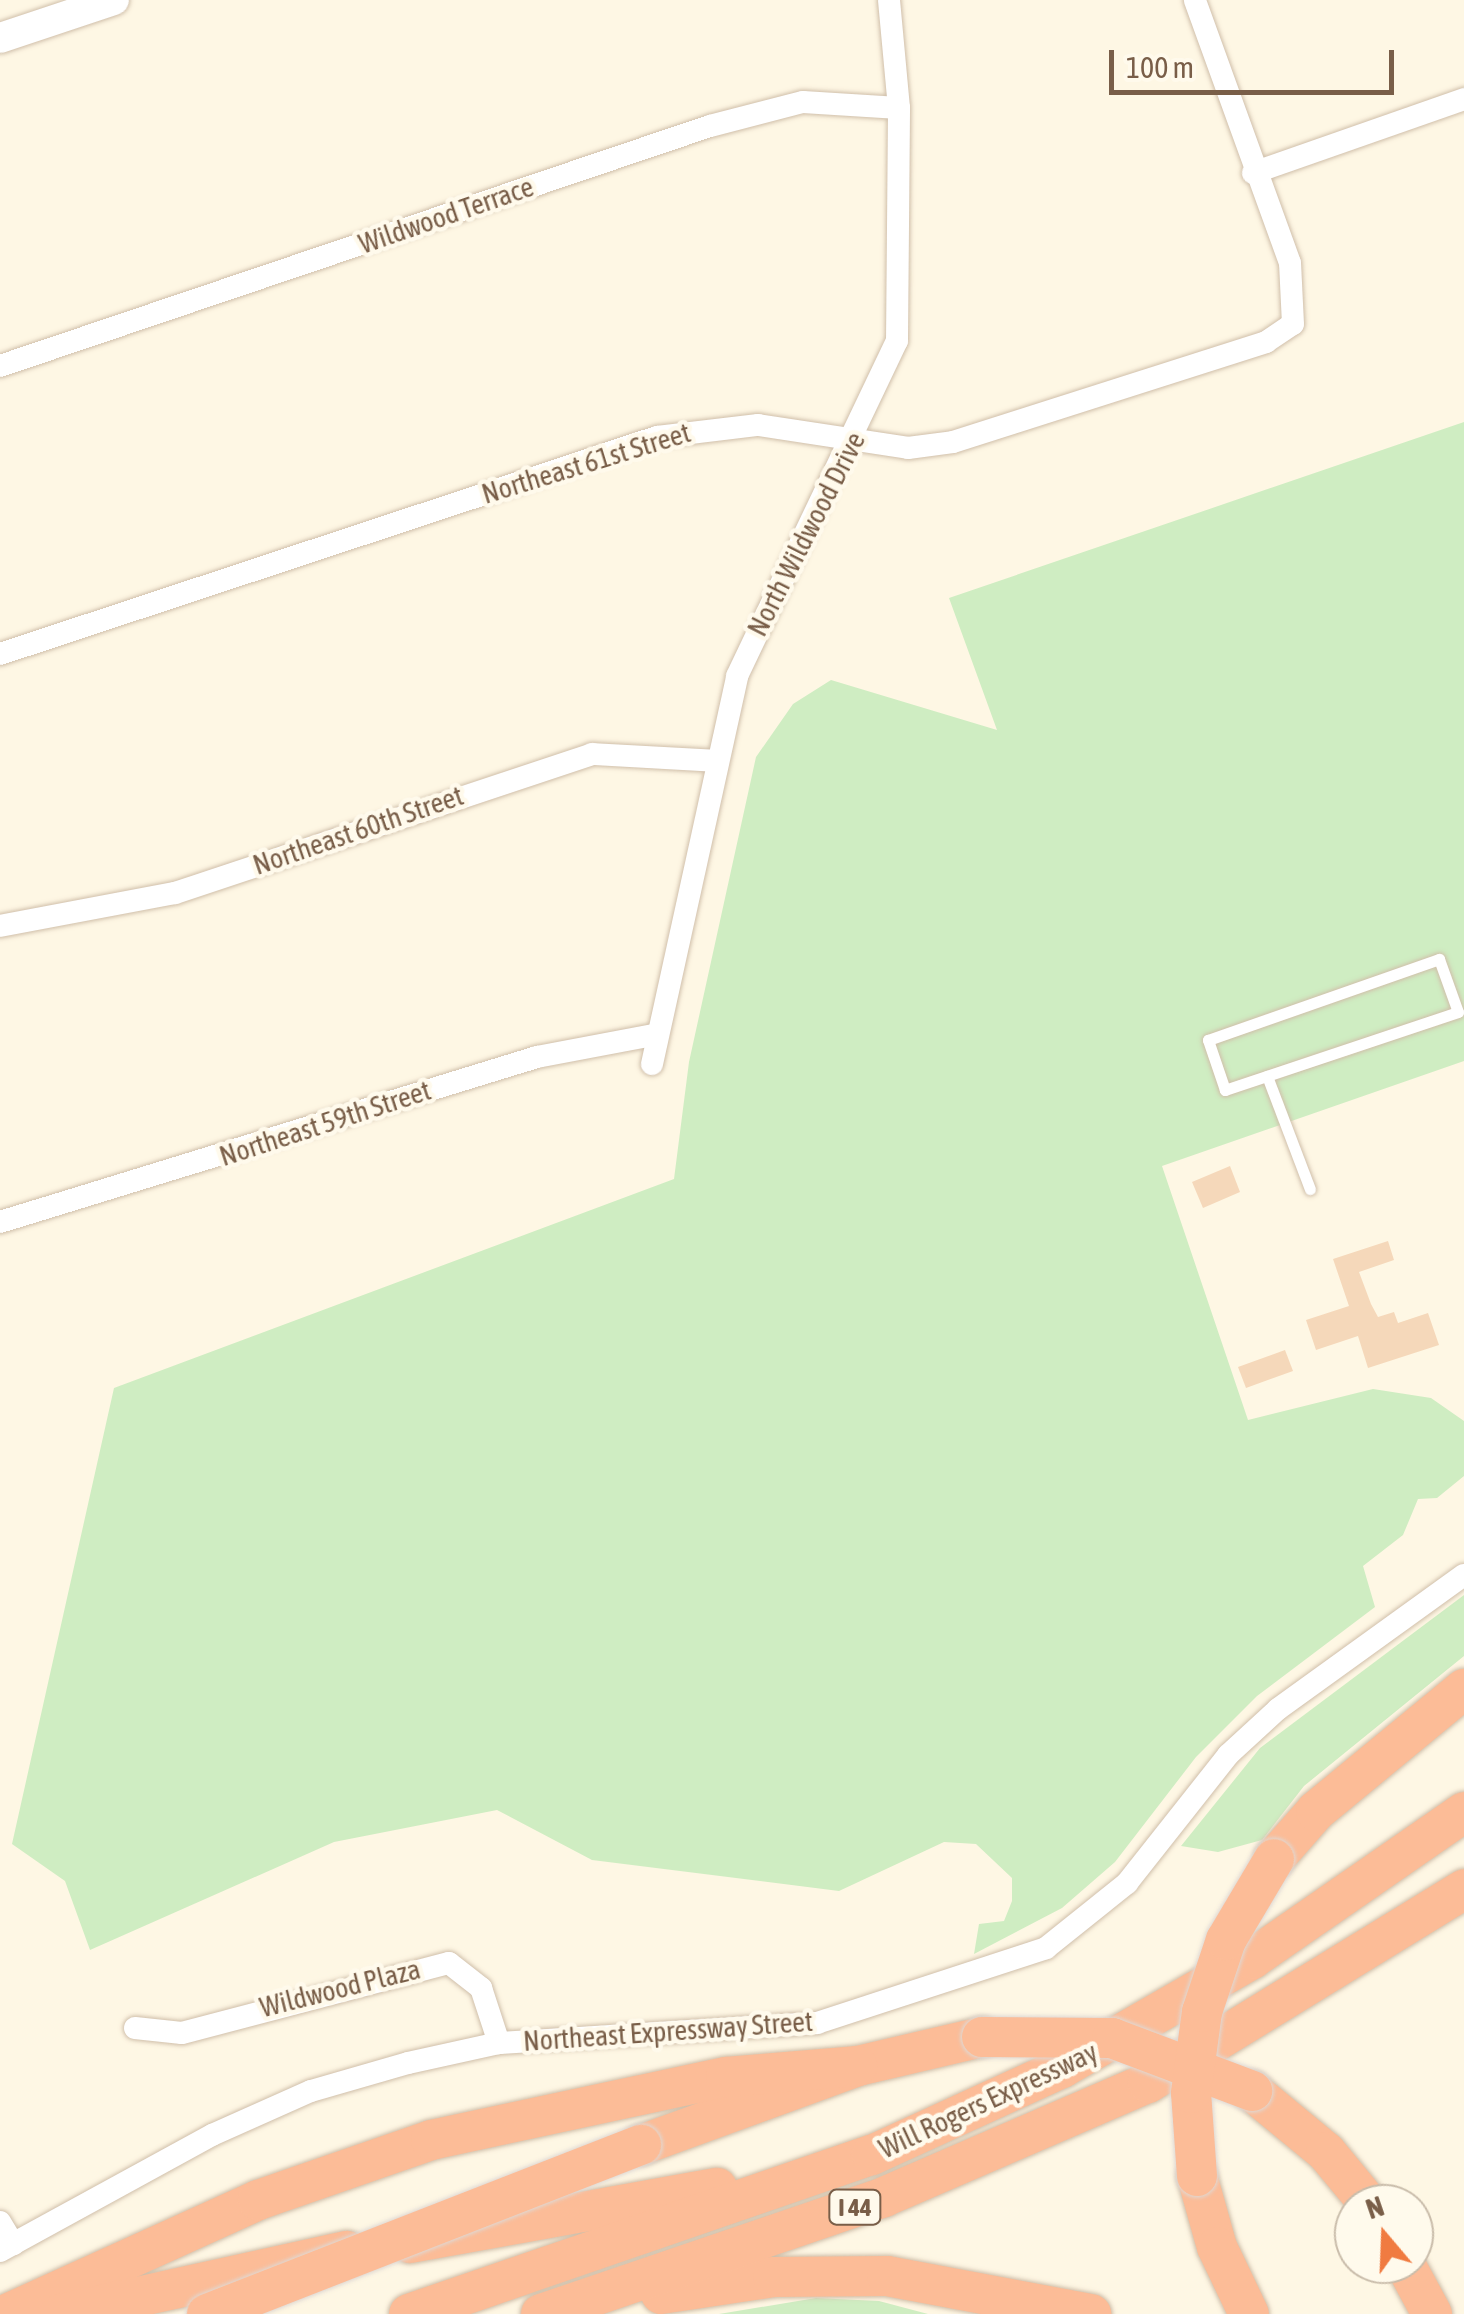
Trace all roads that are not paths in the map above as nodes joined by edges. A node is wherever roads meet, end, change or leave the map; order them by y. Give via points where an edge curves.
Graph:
1 (114, 0) edge
2 (888, 0) edge
3 (1195, 0) edge
4 (0, 38) edge
5 (1464, 99) edge
6 (899, 108) junction
7 (1252, 174) junction
8 (0, 366) edge
9 (852, 442) junction
10 (0, 654) edge
11 (717, 762) junction
12 (0, 926) edge
13 (653, 1035) junction
14 (652, 1064) dead end
15 (1268, 1076) junction
16 (1310, 1189) dead end
17 (0, 1222) edge
18 (1464, 1575) edge
19 (1464, 1689) edge
20 (1464, 1812) edge
21 (1464, 1889) edge
22 (136, 2028) dead end
23 (499, 2043) junction
24 (858, 2066) junction
25 (872, 2155) junction
26 (1352, 2184) edge
27 (0, 2222) edge
28 (6, 2248) edge
29 (1416, 2284) edge
30 (547, 2312) edge
31 (7, 2314) edge
32 (60, 2314) edge
33 (207, 2314) edge
34 (409, 2314) edge
35 (1091, 2314) edge
36 (1249, 2314) edge
37 (1432, 2314) edge

1 - 4 main road
2 - 6 street, North Wildwood Drive
3 - 7 street
5 - 7 street
6 - 8 street, Wildwood Terrace via 802,102 710,126
6 - 9 street, North Wildwood Drive via 896,340
7 - 9 street, Northeast 61st Street via 1290,262 1293,324 1266,342 987,433 908,448
9 - 10 street, Northeast 61st Street via 758,425 657,436
9 - 11 street, North Wildwood Drive via 769,594
11 - 12 street, Northeast 60th Street via 592,754 175,893
11 - 13 street, North Wildwood Drive
13 - 14 street, North Wildwood Drive
13 - 17 street, Northeast 59th Street via 536,1056
15 - 15 lane via 1458,1012 1440,959 1208,1040 1225,1090
15 - 16 lane
18 - 23 street, Northeast Expressway Street via 1278,1709 1228,1755 1128,1882 1046,1948 817,2023
19 - 36 highway, bridge via 1339,1790 1274,1859 1226,1940 1202,2012 1192,2093 1197,2176 1216,2248
20 - 25 highway, Will Rogers Expressway / I 44 via 1169,2010
21 - 30 highway, Will Rogers Expressway / I 44 via 1148,2083 884,2197
22 - 23 street, Wildwood Plaza via 182,2033 449,1963 481,1988
23 - 28 street, Northeast Expressway Street via 310,2091
24 - 26 highway, bridge via 982,2037 1112,2038 1252,2091 1326,2152
24 - 31 highway via 726,2077 431,2140 258,2200
24 - 33 highway, bridge
25 - 32 highway via 560,2222 279,2260
25 - 34 highway, Will Rogers Expressway / I 44
27 - 28 street
29 - 37 highway
30 - 35 highway via 827,2275 946,2280

